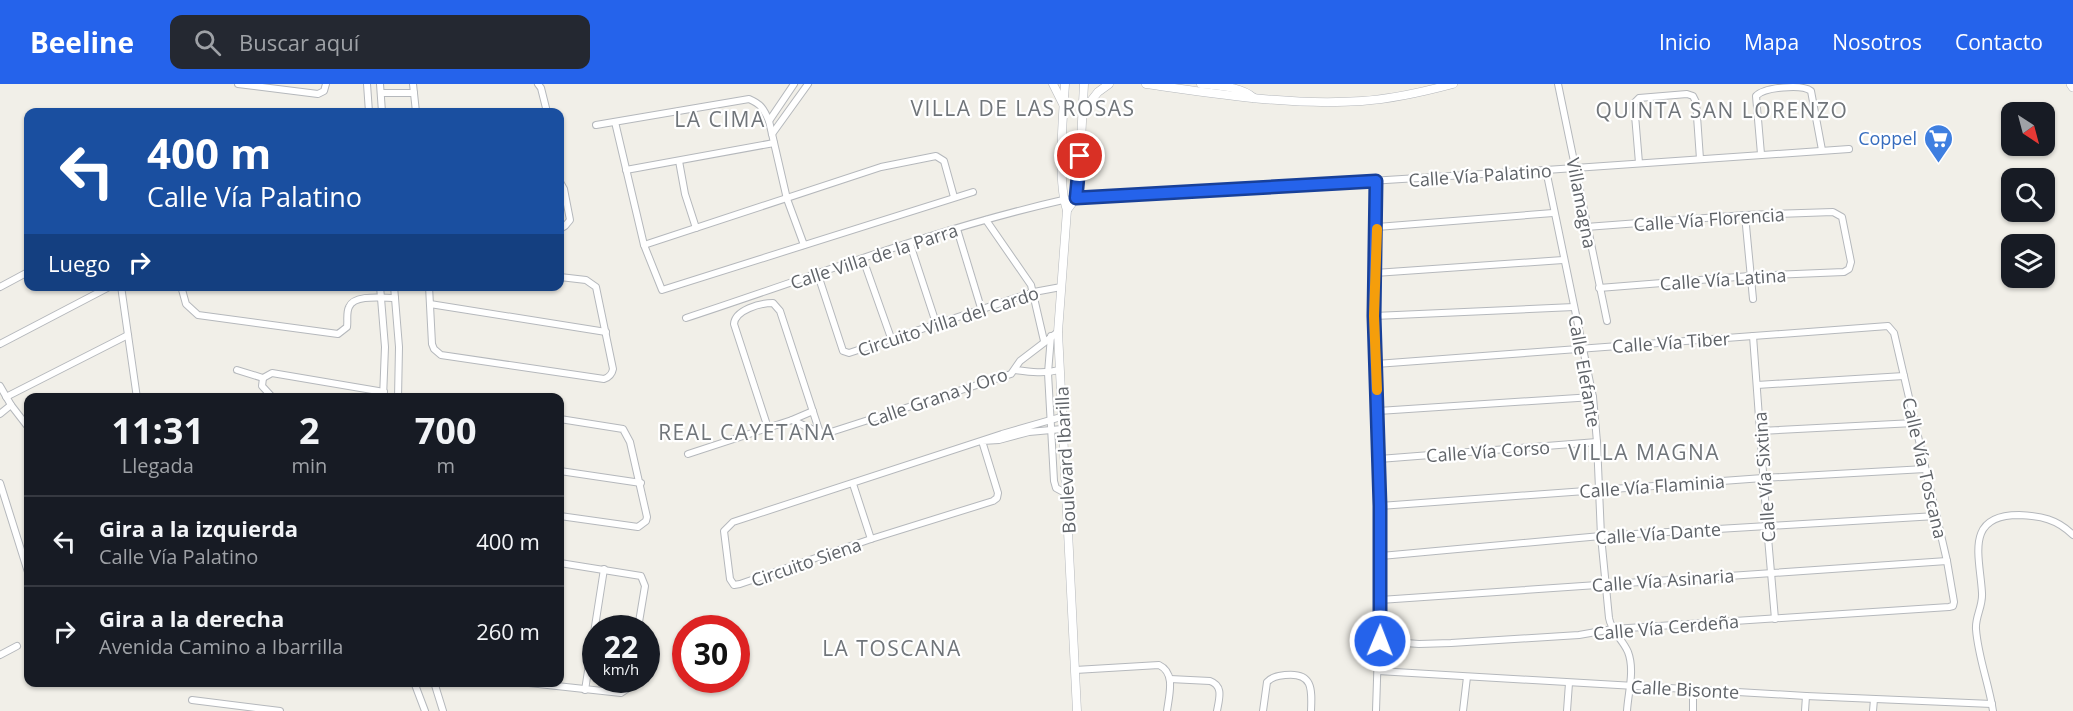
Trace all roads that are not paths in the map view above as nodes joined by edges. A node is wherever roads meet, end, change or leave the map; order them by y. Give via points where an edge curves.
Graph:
1 (238, 84) edge
2 (326, 84) edge
3 (367, 84) edge
4 (380, 84) edge
5 (413, 84) edge
6 (538, 84) edge
7 (794, 84) edge
8 (808, 84) edge
9 (1053, 84) edge
10 (1065, 84) edge
11 (1084, 84) edge
12 (1109, 84) edge
13 (1146, 84) edge
14 (1201, 84) edge
15 (1453, 84) edge
16 (1558, 84) edge
17 (381, 93) junction
18 (414, 93) junction
19 (1254, 99) junction
20 (369, 108) edge
21 (382, 108) edge
22 (416, 108) edge
23 (546, 108) edge
24 (1064, 108) junction
25 (1082, 112) junction
26 (768, 121) junction
27 (615, 122) junction
28 (596, 125) dead end
29 (772, 134) junction
30 (774, 143) junction
31 (1849, 149) dead end
32 (1822, 150) junction
33 (1761, 154) junction
34 (1700, 159) junction
35 (679, 161) junction
36 (1639, 164) junction
37 (1575, 168) junction
38 (626, 170) junction
39 (1546, 171) junction
40 (1376, 181) junction
41 (564, 189) edge
42 (973, 192) dead end
43 (954, 197) junction
44 (787, 198) junction
45 (1076, 198) junction
46 (1063, 200) junction
47 (1067, 210) junction
48 (1553, 213) junction
49 (1745, 215) junction
50 (987, 220) junction
51 (564, 226) edge
52 (1377, 227) junction
53 (1586, 227) junction
54 (696, 228) junction
55 (957, 229) junction
56 (644, 244) junction
57 (910, 244) junction
58 (804, 245) junction
59 (863, 259) junction
60 (1563, 260) junction
61 (1847, 270) joint
62 (1375, 273) junction
63 (24, 274) edge
64 (818, 275) junction
65 (1750, 276) junction
66 (564, 278) edge
67 (0, 287) edge
68 (1061, 287) junction
69 (1599, 288) junction
70 (101, 291) edge
71 (123, 291) edge
72 (183, 291) edge
73 (380, 291) edge
74 (394, 291) edge
75 (429, 291) edge
76 (1034, 292) junction
77 (381, 298) junction
78 (395, 298) junction
79 (1753, 299) dead end
80 (430, 304) junction
81 (1574, 307) junction
82 (981, 308) junction
83 (1374, 316) junction
84 (686, 318) dead end
85 (1606, 321) dead end
86 (936, 323) junction
87 (1893, 330) joint
88 (606, 332) junction
89 (1054, 334) junction
90 (128, 335) junction
91 (1753, 336) junction
92 (891, 338) junction
93 (1044, 341) junction
94 (0, 344) edge
95 (1583, 348) junction
96 (1376, 364) junction
97 (237, 370) dead end
98 (1015, 370) junction
99 (1059, 370) junction
100 (1048, 373) junction
101 (1904, 376) junction
102 (263, 378) junction
103 (1757, 385) junction
104 (0, 386) edge
105 (137, 393) edge
106 (268, 393) edge
107 (373, 393) edge
108 (383, 393) edge
109 (398, 393) edge
110 (6, 397) junction
111 (1593, 397) junction
112 (11, 405) junction
113 (813, 411) junction
114 (1378, 411) junction
115 (0, 414) edge
116 (1061, 417) junction
117 (564, 420) edge
118 (792, 420) junction
119 (1049, 420) junction
120 (24, 422) edge
121 (1914, 423) junction
122 (768, 428) junction
123 (1062, 429) junction
124 (1050, 431) junction
125 (1760, 431) junction
126 (820, 433) junction
127 (982, 441) junction
128 (1597, 442) junction
129 (688, 454) dead end
130 (1379, 459) junction
131 (1925, 469) junction
132 (564, 472) edge
133 (1763, 478) junction
134 (0, 483) edge
135 (640, 483) junction
136 (853, 484) junction
137 (1599, 490) junction
138 (1067, 494) junction
139 (1380, 506) junction
140 (1936, 516) junction
141 (564, 517) edge
142 (1767, 526) junction
143 (2073, 535) edge
144 (1601, 536) junction
145 (871, 539) junction
146 (1381, 556) junction
147 (24, 559) edge
148 (1947, 561) junction
149 (564, 564) edge
150 (604, 569) junction
151 (1771, 572) junction
152 (1605, 583) junction
153 (1380, 600) junction
154 (1953, 606) joint
155 (597, 615) edge
156 (640, 615) edge
157 (1776, 619) junction
158 (1613, 630) junction
159 (1380, 641) junction
160 (17, 646) dead end
161 (0, 655) edge
162 (1075, 670) junction
163 (1378, 671) junction
164 (1467, 677) junction
165 (1170, 679) junction
166 (1569, 683) junction
167 (1629, 686) junction
168 (416, 687) edge
169 (436, 687) edge
170 (564, 687) edge
171 (1693, 689) junction
172 (582, 690) edge
173 (1806, 696) junction
174 (1874, 699) junction
175 (192, 700) dead end
176 (228, 708) edge
177 (1993, 708) edge
178 (280, 711) edge
179 (425, 711) edge
180 (443, 711) edge
181 (1077, 711) edge
182 (1167, 711) edge
183 (1217, 711) edge
184 (1263, 711) edge
185 (1311, 711) edge
186 (1376, 711) edge
187 (1464, 711) edge
188 (1567, 711) edge
189 (1627, 711) edge
190 (1693, 711) edge
191 (1806, 711) edge
192 (1873, 711) edge

1 - 2 street via 318,94
3 - 20 street
4 - 17 street
5 - 18 street
6 - 23 street
7 - 26 street
8 - 29 street
9 - 24 street
10 - 24 street
11 - 25 street
12 - 25 street
13 - 19 street
14 - 19 street via 1238,90
15 - 19 street via 1363,101
16 - 37 street, Villamagna
17 - 18 street
17 - 21 street
18 - 22 street
24 - 46 street
25 - 45 street
26 - 27 street via 760,104 749,99
26 - 29 street
27 - 28 street
27 - 38 street
29 - 30 street
30 - 35 street
30 - 44 street
31 - 32 street, Calle Vía Palatino
32 - 33 street, Calle Vía Palatino
32 - 33 street via 1811,91 1806,87 1784,88 1762,90 1756,96
33 - 34 street, Calle Vía Palatino
34 - 36 street, Calle Vía Palatino
34 - 36 street via 1696,102 1687,94 1640,98 1634,103
35 - 38 street
35 - 54 street
36 - 37 street, Calle Vía Palatino
37 - 39 street, Calle Vía Palatino
37 - 53 street, Villamagna
38 - 56 street
39 - 40 street, Calle Vía Palatino
39 - 48 street, Calle Elefante
40 - 45 street, Calle Vía Palatino
40 - 52 street
41 - 51 street via 569,223
42 - 43 street
43 - 44 street via 944,161 936,156 881,167
43 - 58 street
44 - 54 street
44 - 58 street
45 - 46 street, Calle Vía Palatino
45 - 47 street
46 - 47 street, Boulevard Ibarilla
46 - 50 street, Calle Villa de la Parra
47 - 68 street, Boulevard Ibarilla
48 - 52 street
48 - 60 street, Calle Elefante
49 - 53 street, Calle Vía Florencia
49 - 61 street, Calle Vía Florencia via 1839,214 1851,262
49 - 65 street
50 - 55 street, Calle Villa de la Parra
50 - 76 street
52 - 62 street
53 - 69 street, Villamagna
54 - 56 street
55 - 57 street, Calle Villa de la Parra
55 - 82 street
56 - 58 street via 660,288 666,290
57 - 59 street, Calle Villa de la Parra
57 - 86 street
59 - 64 street, Calle Villa de la Parra
59 - 92 street
60 - 62 street
60 - 81 street, Calle Elefante
61 - 65 street, Calle Vía Latina
62 - 83 street
63 - 67 street
64 - 84 street, Calle Villa de la Parra
64 - 92 street, Circuito Villa del Cardo via 843,351 849,353
65 - 69 street, Calle Vía Latina
65 - 79 street
66 - 88 street via 591,283
68 - 76 street, Circuito Villa del Cardo
68 - 89 street, Boulevard Ibarilla
69 - 85 street, Villamagna
70 - 94 street
71 - 90 street
72 - 77 street via 186,304 198,315 338,334 347,327 351,303
73 - 77 street
74 - 78 street
75 - 80 street
76 - 82 street, Circuito Villa del Cardo
76 - 93 street
77 - 78 street
77 - 108 street
78 - 109 street
80 - 88 street
80 - 88 street via 432,344 444,357 604,379 613,369
81 - 83 street
81 - 95 street, Calle Elefante
82 - 86 street, Circuito Villa del Cardo
83 - 96 street
86 - 92 street, Circuito Villa del Cardo
87 - 91 street, Calle Vía Tiber via 1886,326
87 - 101 street, Calle Vía Toscana
89 - 93 street, Calle Grana y Oro
89 - 99 street, Boulevard Ibarilla
89 - 100 street
90 - 105 street
90 - 110 street
91 - 95 street, Calle Vía Tiber
91 - 103 street, Calle Vía Sixtina
93 - 98 street, Calle Grana y Oro
95 - 96 street, Calle Vía Tiber
95 - 111 street, Calle Elefante
96 - 114 street
97 - 102 street
98 - 100 street, Calle Grana y Oro
98 - 126 street, Calle Grana y Oro
99 - 100 street, Calle Grana y Oro
99 - 116 street, Boulevard Ibarilla
100 - 119 street
101 - 103 street
101 - 121 street, Calle Vía Toscana
102 - 106 street via 262,386
102 - 107 street via 272,373
103 - 125 street, Calle Vía Sixtina
104 - 110 street
110 - 112 street
111 - 114 street
111 - 128 street, Calle Elefante
112 - 115 street
112 - 120 street
113 - 118 street
113 - 122 street via 777,306 768,303 740,313 734,324
113 - 126 street
114 - 130 street
116 - 119 street, Circuito Siena
116 - 123 street, Boulevard Ibarilla
117 - 135 street via 617,427 626,433
118 - 122 street
118 - 126 street
119 - 124 street
119 - 127 street, Circuito Siena
121 - 125 street
121 - 131 street, Calle Vía Toscana
122 - 129 street
123 - 124 street, Circuito Siena
123 - 138 street, Boulevard Ibarilla
124 - 127 street, Circuito Siena
124 - 138 street via 1055,485
125 - 133 street, Calle Vía Sixtina
127 - 136 street, Circuito Siena
127 - 145 street, Circuito Siena via 998,493 995,500
128 - 130 street, Calle Vía Corso
128 - 137 street, Calle Elefante
130 - 139 street
131 - 133 street, Calle Vía Flaminia
131 - 140 street, Calle Vía Toscana
132 - 135 street
133 - 137 street, Calle Vía Flaminia
133 - 142 street, Calle Vía Sixtina
134 - 147 street
135 - 141 street via 647,517 638,527
136 - 145 street
136 - 145 street, Circuito Siena via 729,525 724,535 730,579 734,585 740,584
137 - 139 street, Calle Vía Flaminia
137 - 144 street, Calle Elefante
138 - 162 street, Boulevard Ibarilla
139 - 146 street
140 - 142 street, Calle Vía Dante
140 - 148 street, Calle Vía Toscana
142 - 144 street, Calle Vía Dante
142 - 151 street, Calle Vía Sixtina
143 - 177 street via 2044,517 2009,515 1994,519 1980,534 1977,542 1983,595 1976,620 1977,638
144 - 146 street, Calle Vía Dante
144 - 152 street, Calle Elefante
146 - 153 street
148 - 151 street, Calle Vía Asinaria
148 - 154 street, Calle Vía Toscana
149 - 150 street
150 - 155 street
150 - 156 street via 644,579
151 - 152 street, Calle Vía Asinaria
151 - 157 street, Calle Vía Sixtina
152 - 153 street, Calle Vía Asinaria
152 - 158 street, Calle Elefante
153 - 159 street
154 - 157 street, Calle Vía Cerdeña
157 - 158 street, Calle Vía Cerdeña
158 - 159 street, Calle Vía Cerdeña via 1451,643
158 - 167 street, Calle Elefante via 1630,660
159 - 163 street
160 - 161 street
162 - 165 street via 1159,664
162 - 181 street, Boulevard Ibarilla
163 - 164 street, Calle Bisonte
163 - 186 street
164 - 166 street, Calle Bisonte
164 - 187 street
165 - 182 street
165 - 183 street via 1216,683 1220,689
166 - 167 street, Calle Bisonte
166 - 188 street
167 - 171 street, Calle Bisonte
167 - 189 street, Calle Elefante
168 - 179 street
169 - 180 street
170 - 172 street
171 - 173 street, Calle Bisonte
171 - 190 street
173 - 174 street, Calle Bisonte
173 - 191 street
174 - 177 street, Calle Bisonte
174 - 192 street
175 - 176 street
176 - 178 street
184 - 185 street via 1266,682 1293,674 1310,684

